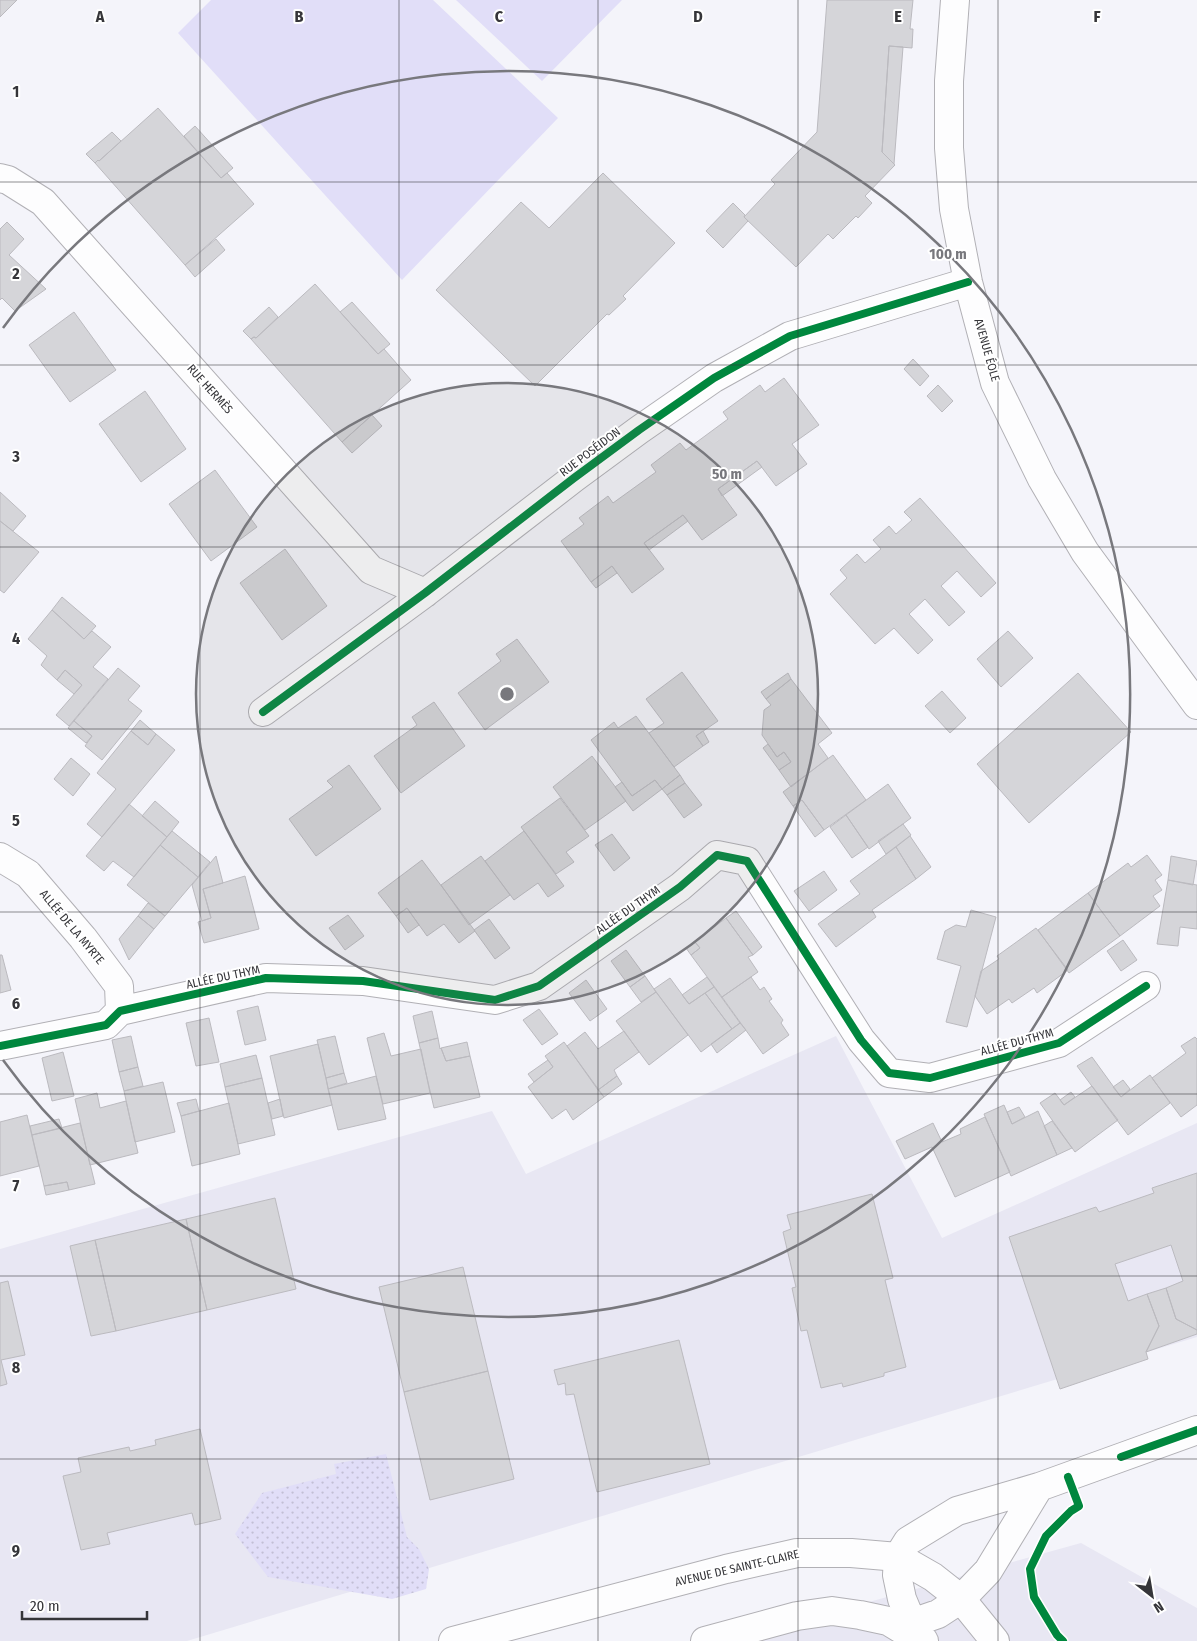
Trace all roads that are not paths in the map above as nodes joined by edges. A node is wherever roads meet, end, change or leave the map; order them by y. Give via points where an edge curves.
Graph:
1 (955, 0) edge
2 (0, 178) edge
3 (968, 282) junction
4 (425, 592) junction
5 (1197, 705) edge
6 (263, 712) dead end
7 (0, 857) edge
8 (1146, 986) dead end
9 (120, 1011) junction
10 (0, 1046) edge
11 (1197, 1430) edge
12 (1039, 1487) junction
13 (898, 1557) junction
14 (961, 1599) junction
15 (911, 1632) edge
16 (453, 1641) edge
17 (705, 1641) edge
18 (995, 1641) edge

1 - 3 street, AVENUE ÉOLE via 949,81 949,148 954,209
2 - 4 street, RUE HERMÈS via 43,202 371,570
3 - 4 street, RUE POSÉIDON via 790,336 714,378 588,467
3 - 5 street, AVENUE ÉOLE via 995,383 1042,479 1085,552
4 - 6 street, RUE POSÉIDON
7 - 9 street, ALLÉE DE LA MYRTE via 28,874 83,938 119,986
8 - 9 street, ALLÉE DU THYM via 1059,1043 930,1078 889,1073 861,1040 747,861 717,855 680,887 539,986 495,1000 363,981 266,978
9 - 10 street, ALLÉE DU THYM via 106,1025
11 - 12 street
12 - 13 street via 957,1511 908,1541
12 - 14 street via 988,1571
13 - 14 street, AVENUE DE SAINTE-CLAIRE via 933,1577
13 - 15 street via 897,1575
13 - 16 street, AVENUE DE SAINTE-CLAIRE via 851,1552 797,1552
14 - 15 street
14 - 18 street, AVENUE DE SAINTE-CLAIRE
15 - 17 street via 860,1615 832,1611 797,1616

